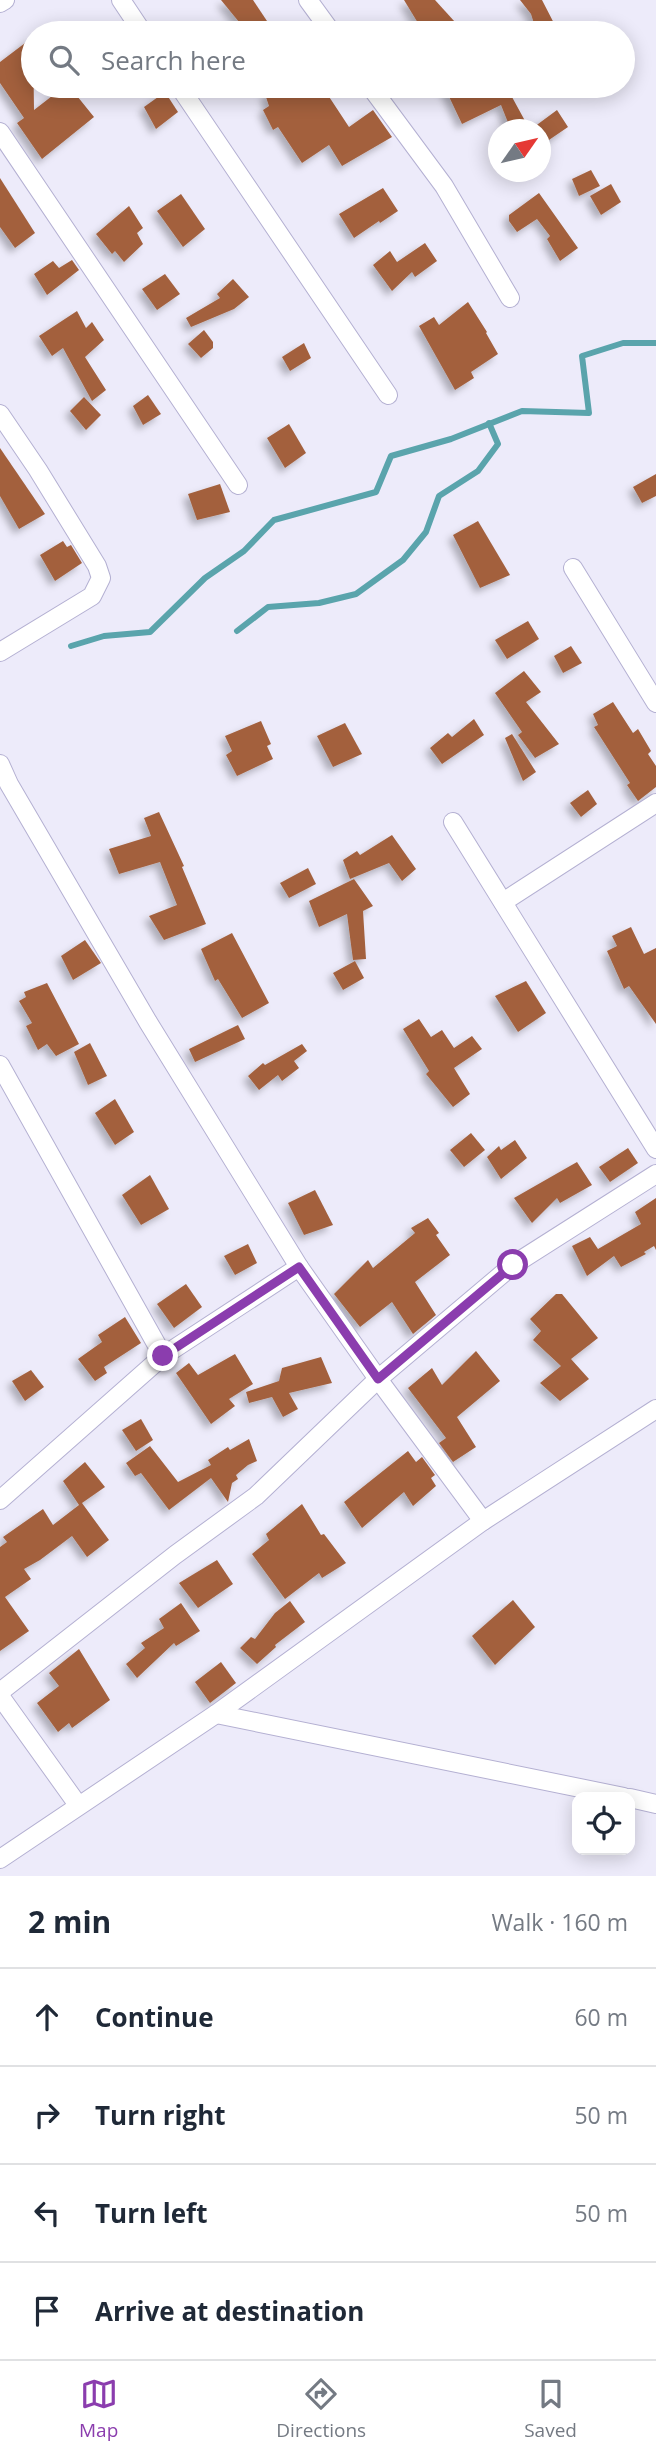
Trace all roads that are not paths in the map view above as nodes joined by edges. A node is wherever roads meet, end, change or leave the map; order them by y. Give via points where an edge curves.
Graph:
1 (5, 0) edge
2 (121, 0) edge
3 (307, 0) edge
4 (0, 3) edge
5 (135, 21) edge
6 (323, 21) edge
7 (187, 98) edge
8 (379, 98) edge
9 (0, 132) edge
10 (510, 298) dead end
11 (388, 395) dead end
12 (0, 414) edge
13 (237, 485) dead end
14 (573, 568) dead end
15 (0, 652) edge
16 (656, 703) edge
17 (0, 764) edge
18 (656, 803) edge
19 (453, 822) dead end
20 (503, 902) junction
21 (0, 1065) edge
22 (656, 1149) edge
23 (656, 1174) edge
24 (299, 1267) junction
25 (163, 1356) junction
26 (378, 1379) junction
27 (656, 1409) edge
28 (0, 1500) edge
29 (483, 1521) junction
30 (0, 1694) edge
31 (216, 1714) junction
32 (599, 1792) edge
33 (635, 1799) edge
34 (656, 1804) edge
35 (78, 1805) junction
36 (0, 1859) edge

1 - 4 street
2 - 5 street
3 - 6 street
7 - 11 street
8 - 10 street via 444,186
9 - 13 street
12 - 15 street via 101,578 92,596
14 - 16 street
17 - 24 street via 148,1022
18 - 20 street
19 - 20 street
20 - 22 street
21 - 25 street
23 - 26 street via 513,1265
24 - 25 street
24 - 26 street
25 - 28 street
26 - 29 street
26 - 30 street via 256,1496
27 - 29 street
29 - 31 street
30 - 35 street
31 - 32 street
31 - 35 street
33 - 34 street
35 - 36 street

